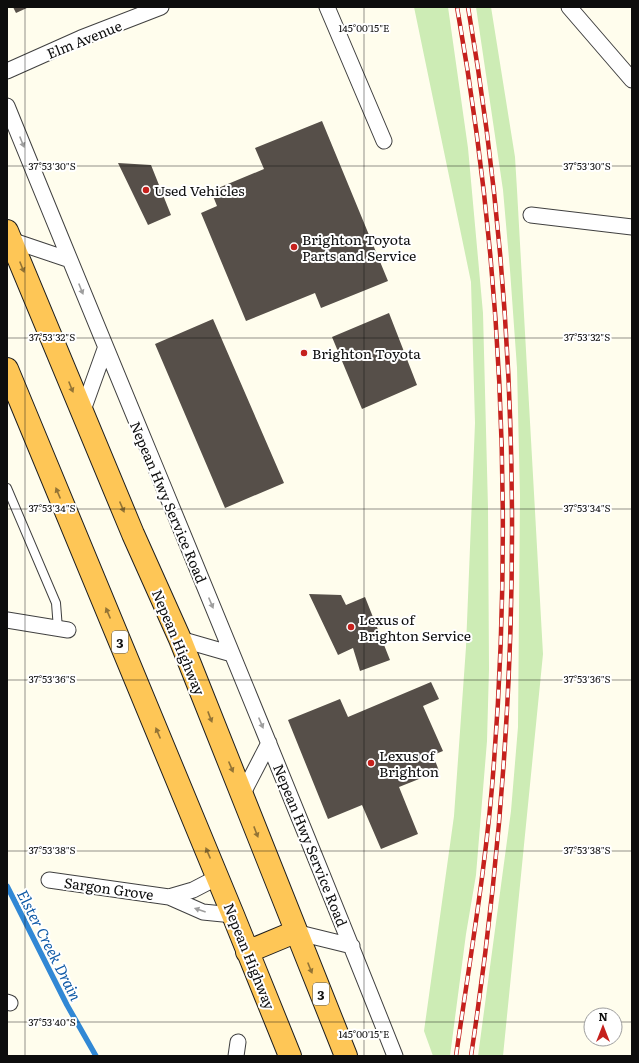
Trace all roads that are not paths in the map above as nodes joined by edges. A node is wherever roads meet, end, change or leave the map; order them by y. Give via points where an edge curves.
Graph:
1 (162, 7) edge
2 (327, 7) edge
3 (569, 7) edge
4 (7, 71) edge
5 (632, 80) edge
6 (7, 106) edge
7 (384, 141) dead end
8 (531, 215) dead end
9 (632, 226) edge
10 (9, 236) edge
11 (70, 260) junction
12 (105, 349) junction
13 (7, 369) edge
14 (82, 413) junction
15 (7, 488) edge
16 (7, 620) edge
17 (63, 630) joint
18 (180, 639) junction
19 (232, 654) junction
20 (269, 743) junction
21 (242, 795) junction
22 (218, 877) junction
23 (49, 880) dead end
24 (169, 897) junction
25 (234, 915) junction
26 (296, 932) junction
27 (352, 946) junction
28 (247, 952) junction
29 (290, 1056) edge
30 (346, 1056) edge
31 (395, 1056) edge

1 - 4 street, Elm Avenue via 81,38
2 - 7 street
3 - 5 street
6 -> 11 street, Nepean Hwy Service Road
8 - 9 street
10 - 11 street
10 -> 14 highway, Nepean Highway / 3
11 -> 12 street, Nepean Hwy Service Road
12 - 14 street
12 -> 19 street, Nepean Hwy Service Road
22 -> 13 highway, Nepean Highway / 3
14 -> 18 highway, Nepean Highway / 3
15 - 17 lane via 56,603
16 - 17 street
18 - 19 street
18 -> 21 highway, Nepean Highway / 3
19 -> 20 street, Nepean Hwy Service Road
20 - 21 street, Nepean Hwy Service Road
20 - 27 street, Nepean Hwy Service Road
21 -> 26 highway, Nepean Highway / 3
22 - 24 street, Sargon Grove via 194,890
22 - 25 highway, Nepean Highway / 3
23 - 24 street, Sargon Grove
25 -> 24 street, Sargon Grove via 203,912
25 - 28 highway, Nepean Highway / 3
26 - 27 street, Nepean Hwy Service Road
26 - 28 highway
26 -> 30 highway, Nepean Highway / 3
27 - 31 street, Nepean Hwy Service Road
28 - 29 highway, Nepean Highway / 3

